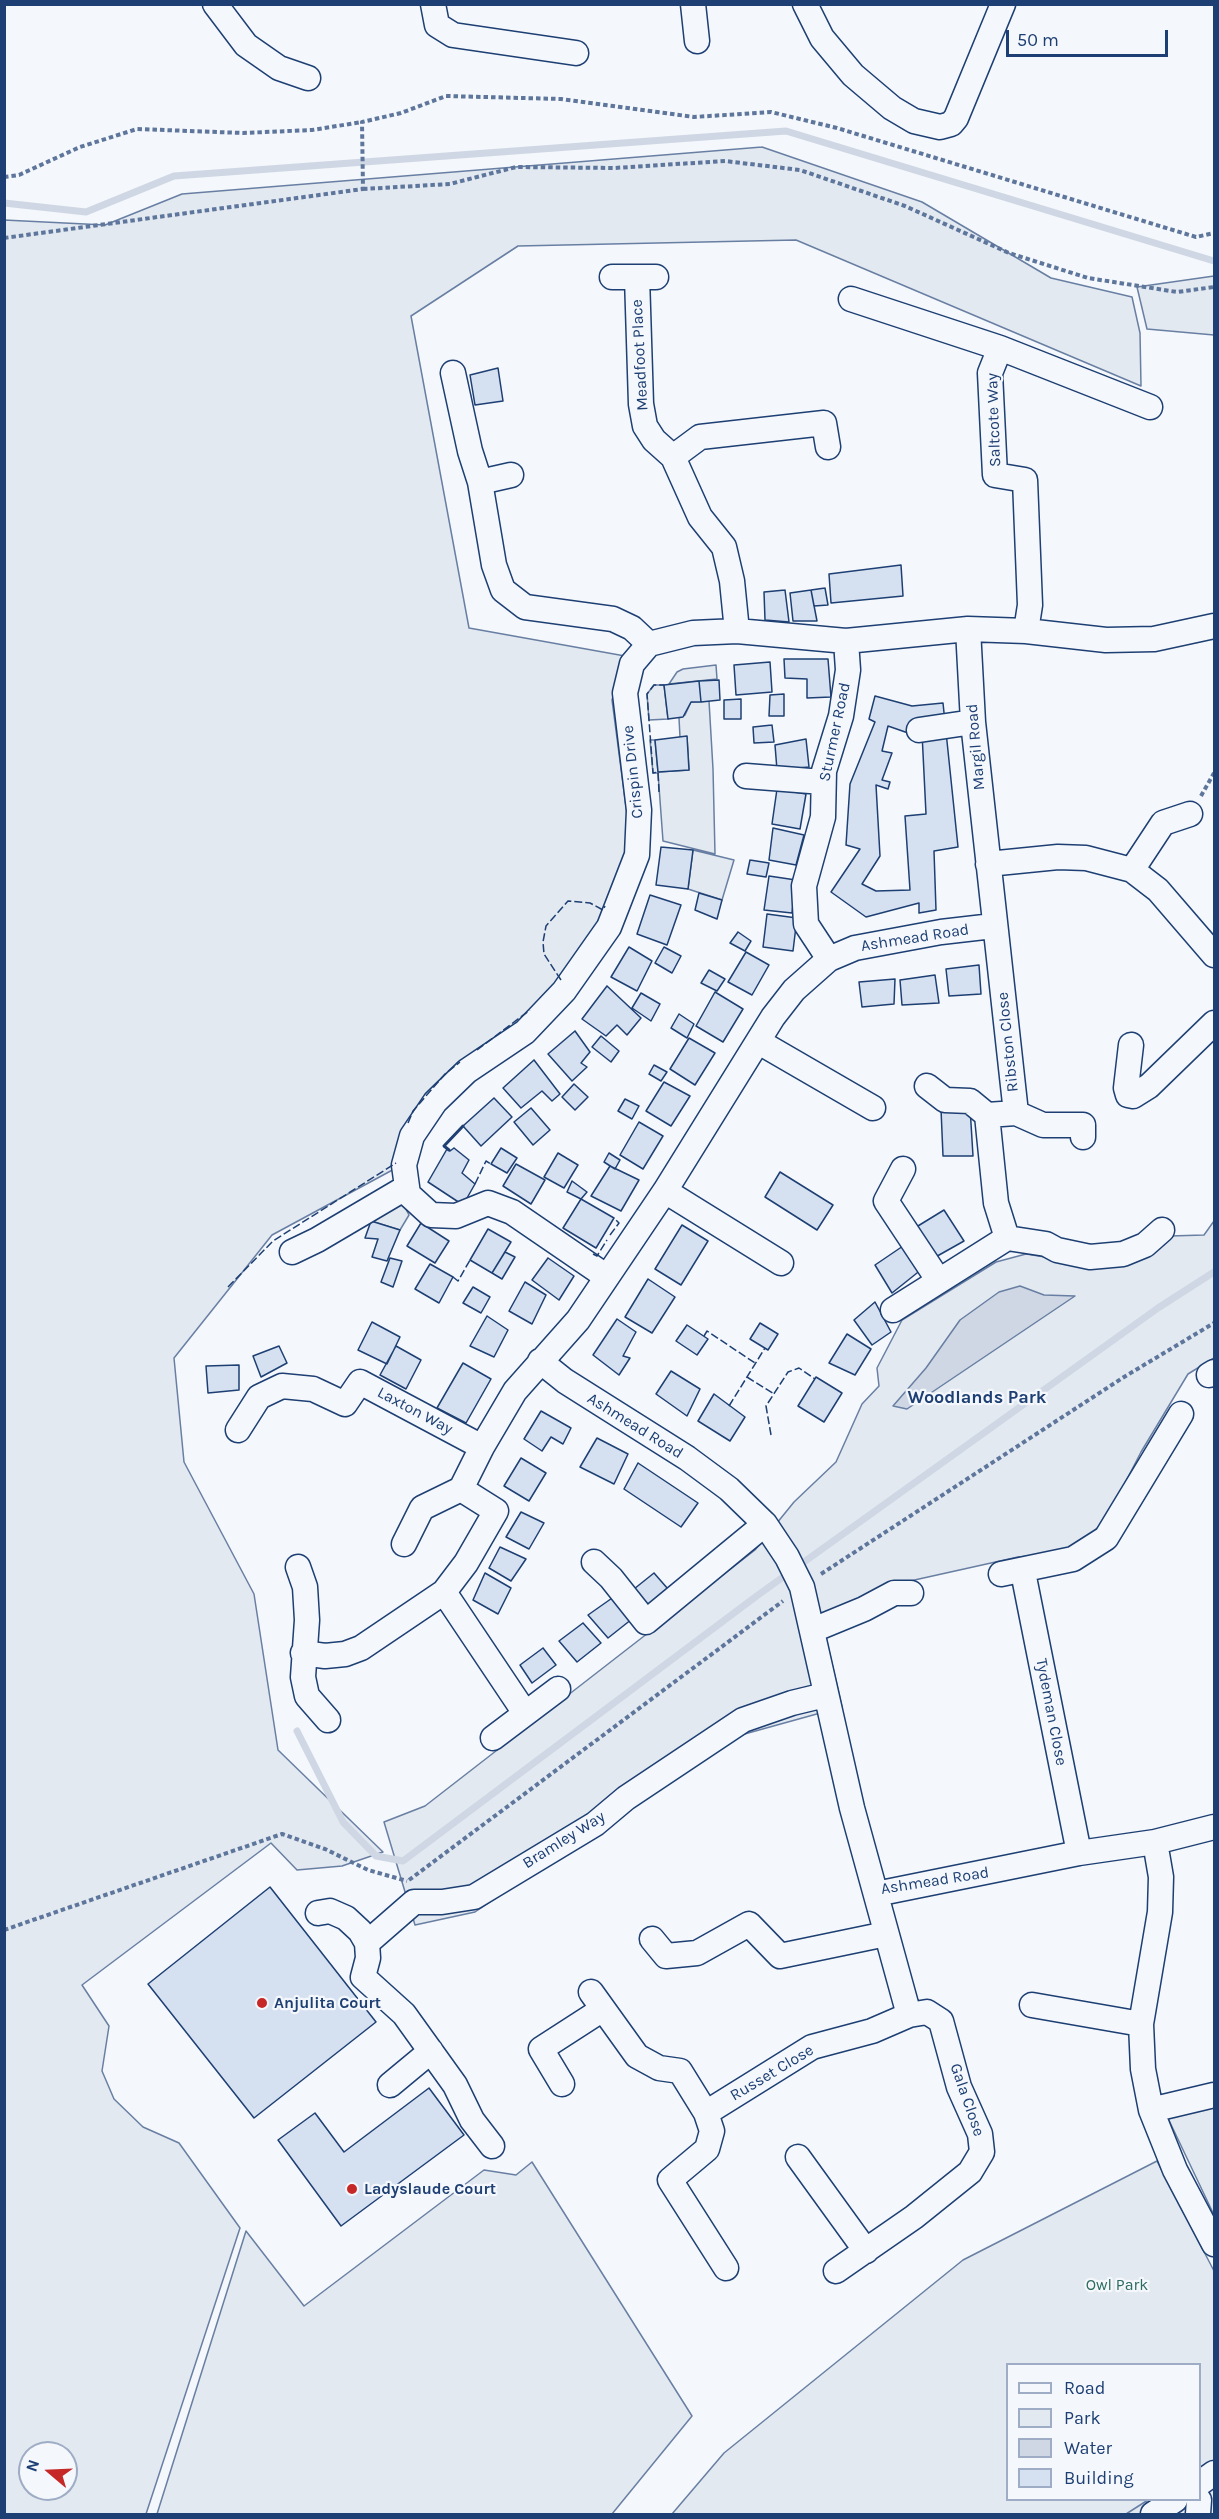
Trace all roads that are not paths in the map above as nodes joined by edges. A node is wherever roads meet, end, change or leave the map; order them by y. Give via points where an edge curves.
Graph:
1 (215, 4) edge
2 (433, 4) edge
3 (693, 4) edge
4 (805, 4) edge
5 (1003, 4) edge
6 (697, 41) dead end
7 (576, 52) dead end
8 (308, 78) dead end
9 (612, 277) dead end
10 (851, 299) dead end
11 (1000, 348) junction
12 (453, 373) dead end
13 (1150, 407) dead end
14 (828, 447) dead end
15 (673, 457) junction
16 (511, 475) dead end
17 (480, 483) junction
18 (1215, 626) edge
19 (968, 629) junction
20 (737, 631) junction
21 (1026, 631) junction
22 (846, 641) junction
23 (649, 644) junction
24 (973, 722) junction
25 (919, 730) dead end
26 (746, 776) dead end
27 (824, 782) junction
28 (1190, 814) dead end
29 (988, 864) junction
30 (1132, 870) junction
31 (993, 926) junction
32 (1215, 955) edge
33 (829, 959) junction
34 (1215, 1023) edge
35 (759, 1042) junction
36 (1131, 1045) dead end
37 (927, 1086) dead end
38 (873, 1108) dead end
39 (1016, 1113) junction
40 (987, 1115) junction
41 (1083, 1137) dead end
42 (903, 1169) dead end
43 (407, 1187) junction
44 (665, 1191) junction
45 (1162, 1230) dead end
46 (1007, 1238) junction
47 (292, 1252) dead end
48 (781, 1263) dead end
49 (607, 1277) junction
50 (939, 1281) junction
51 (893, 1310) dead end
52 (540, 1361) junction
53 (1181, 1414) dead end
54 (238, 1430) dead end
55 (482, 1447) junction
56 (461, 1489) junction
57 (765, 1524) junction
58 (404, 1544) dead end
59 (594, 1562) dead end
60 (297, 1567) dead end
61 (444, 1592) junction
62 (911, 1593) dead end
63 (813, 1630) junction
64 (303, 1653) junction
65 (558, 1689) dead end
66 (825, 1695) junction
67 (525, 1713) junction
68 (328, 1720) dead end
69 (493, 1738) dead end
70 (1215, 1827) edge
71 (1155, 1842) junction
72 (1079, 1853) junction
73 (876, 1894) junction
74 (318, 1913) dead end
75 (886, 1934) junction
76 (652, 1939) dead end
77 (367, 1943) junction
78 (1032, 2006) dead end
79 (909, 2015) junction
80 (1141, 2024) junction
81 (431, 2051) junction
82 (562, 2084) dead end
83 (390, 2085) dead end
84 (1215, 2095) edge
85 (1151, 2109) junction
86 (706, 2113) junction
87 (492, 2146) dead end
88 (798, 2157) dead end
89 (1215, 2244) edge
90 (866, 2251) junction
91 (726, 2268) dead end
92 (836, 2271) dead end
93 (1215, 2473) edge
94 (1201, 2482) edge
95 (1172, 2501) edge
96 (1153, 2514) edge

1 - 8 street via 246,45 279,68
2 - 7 street via 437,25 453,36
3 - 6 street
4 - 5 street via 822,38 852,75 892,108 914,121 940,127 956,118
9 - 15 street, Meadfoot Place via 647,278 641,404 645,426
10 - 11 street
11 - 13 street, Saltcote Way
11 - 21 street, Saltcote Way via 990,373 995,475 1025,480 1030,605
12 - 17 street
14 - 15 street via 824,423 700,437
15 - 20 street, Meadfoot Place via 700,517 724,547
16 - 17 street
17 - 23 street via 494,565 503,590 514,601 541,610 613,619 632,628
18 - 21 street via 1187,634 1106,640
19 - 21 street
19 - 22 street
19 - 24 street, Margil Road
20 - 22 street
20 - 23 street via 693,633
22 - 27 street, Sturmer Road via 848,670 841,716
23 - 43 street, Crispin Drive via 632,664 625,693 639,810 637,855 609,927 564,991 525,1032 467,1071 435,1102 412,1136 404,1165
24 - 25 street
24 - 29 street, Margil Road
26 - 27 street
27 - 33 street, Sturmer Road via 823,817 804,886 806,924
28 - 30 street via 1163,823
29 - 30 street via 1086,858
29 - 31 street, Ashmead Road
30 - 32 street via 1158,890
31 - 33 street, Ashmead Road via 855,948
31 - 39 street, Ribston Close
33 - 35 street, Ashmead Road via 794,990
34 - 36 street via 1149,1086 1133,1096 1128,1095 1126,1088
35 - 38 street
35 - 44 street, Ashmead Road
37 - 40 street via 945,1100 970,1101
39 - 40 street, Ribston Close
39 - 41 street via 1043,1125 1083,1125
40 - 46 street via 996,1203
42 - 50 street via 886,1201
43 - 47 street
43 - 49 street via 408,1194 431,1215 456,1216 488,1203 512,1212
44 - 48 street
44 - 49 street, Ashmead Road
45 - 46 street via 1145,1245 1123,1254 1090,1257
46 - 50 street
49 - 52 street, Ashmead Road via 579,1320
50 - 51 street
52 - 55 street via 515,1391
52 - 57 street, Ashmead Road via 712,1476
53 - 72 street, Tydeman Close via 1106,1539 1073,1559 1012,1573
54 - 55 street, Laxton Way via 259,1397 282,1386 313,1389 345,1404 360,1382
55 - 56 street
56 - 58 street via 422,1508
56 - 61 street via 496,1510 466,1563
57 - 59 street via 646,1622
57 - 63 street, Ashmead Road via 793,1569
60 - 64 street via 305,1587
61 - 64 street via 361,1648 335,1655
61 - 67 street
62 - 63 street via 894,1593
63 - 66 street, Ashmead Road
64 - 68 street via 307,1696
65 - 67 street
66 - 73 street, Ashmead Road
66 - 77 street, Bramley Way via 743,1720 635,1791 595,1824 474,1897 414,1902
67 - 69 street
70 - 71 street, Ashmead Road
71 - 72 street, Ashmead Road
71 - 80 street via 1161,1877 1160,1912
72 - 73 street, Ashmead Road
73 - 75 street
74 - 77 street via 330,1911 346,1918
75 - 76 street via 780,1956 749,1924 697,1953 666,1956
75 - 79 street
77 - 81 street via 363,1977 404,2014
78 - 80 street
79 - 86 street, Russet Close via 872,2031 812,2047
79 - 90 street, Gala Close via 927,2012 942,2021 959,2087 980,2134 982,2152 970,2172
80 - 85 street via 1143,2068
81 - 83 street
81 - 87 street
82 - 86 street via 541,2049 597,2001 637,2056 659,2068 680,2071
84 - 85 street
85 - 89 street via 1176,2170
86 - 91 street via 712,2131 707,2149 670,2180
88 - 90 street
90 - 92 street, Gala Close
93 - 94 street
95 - 96 street

